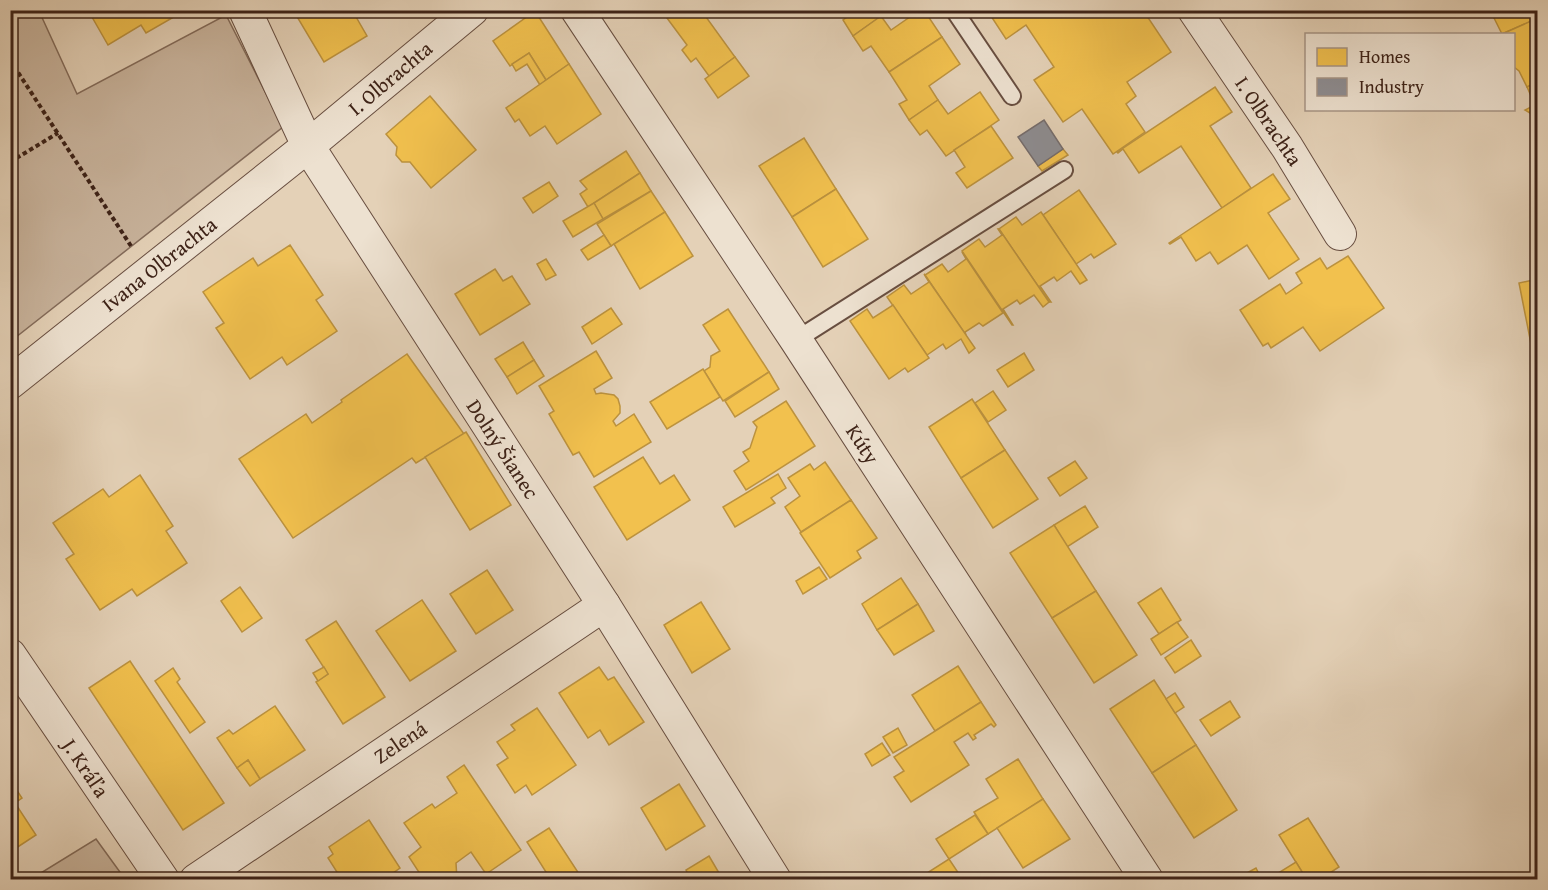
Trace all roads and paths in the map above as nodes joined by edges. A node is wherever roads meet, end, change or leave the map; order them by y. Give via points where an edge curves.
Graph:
1 (245, 10) edge
2 (472, 10) edge
3 (577, 10) edge
4 (954, 10) edge
5 (1194, 10) edge
6 (10, 60) edge
7 (1012, 96) dead end
8 (58, 133) junction
9 (308, 146) junction
10 (10, 162) edge
11 (1064, 170) dead end
12 (1340, 234) dead end
13 (149, 273) junction
14 (796, 340) junction
15 (10, 383) edge
16 (604, 605) junction
17 (15, 674) edge
18 (163, 879) edge
19 (196, 879) edge
20 (775, 879) edge
21 (1147, 879) edge

1 - 9 street, Dolný Šianec
2 - 9 street, I. Olbrachta
3 - 14 street, Kúty
4 - 7 lane
5 - 12 street, I. Olbrachta via 1287,147
6 - 8 path
8 - 10 path
8 - 13 path
9 - 13 street, Ivana Olbrachta
9 - 16 street, Dolný Šianec
11 - 14 lane
13 - 15 street, Ivana Olbrachta
14 - 21 street, Kúty
16 - 19 street, Zelená
16 - 20 street, Dolný Šianec
17 - 18 street, J. Kráľa

